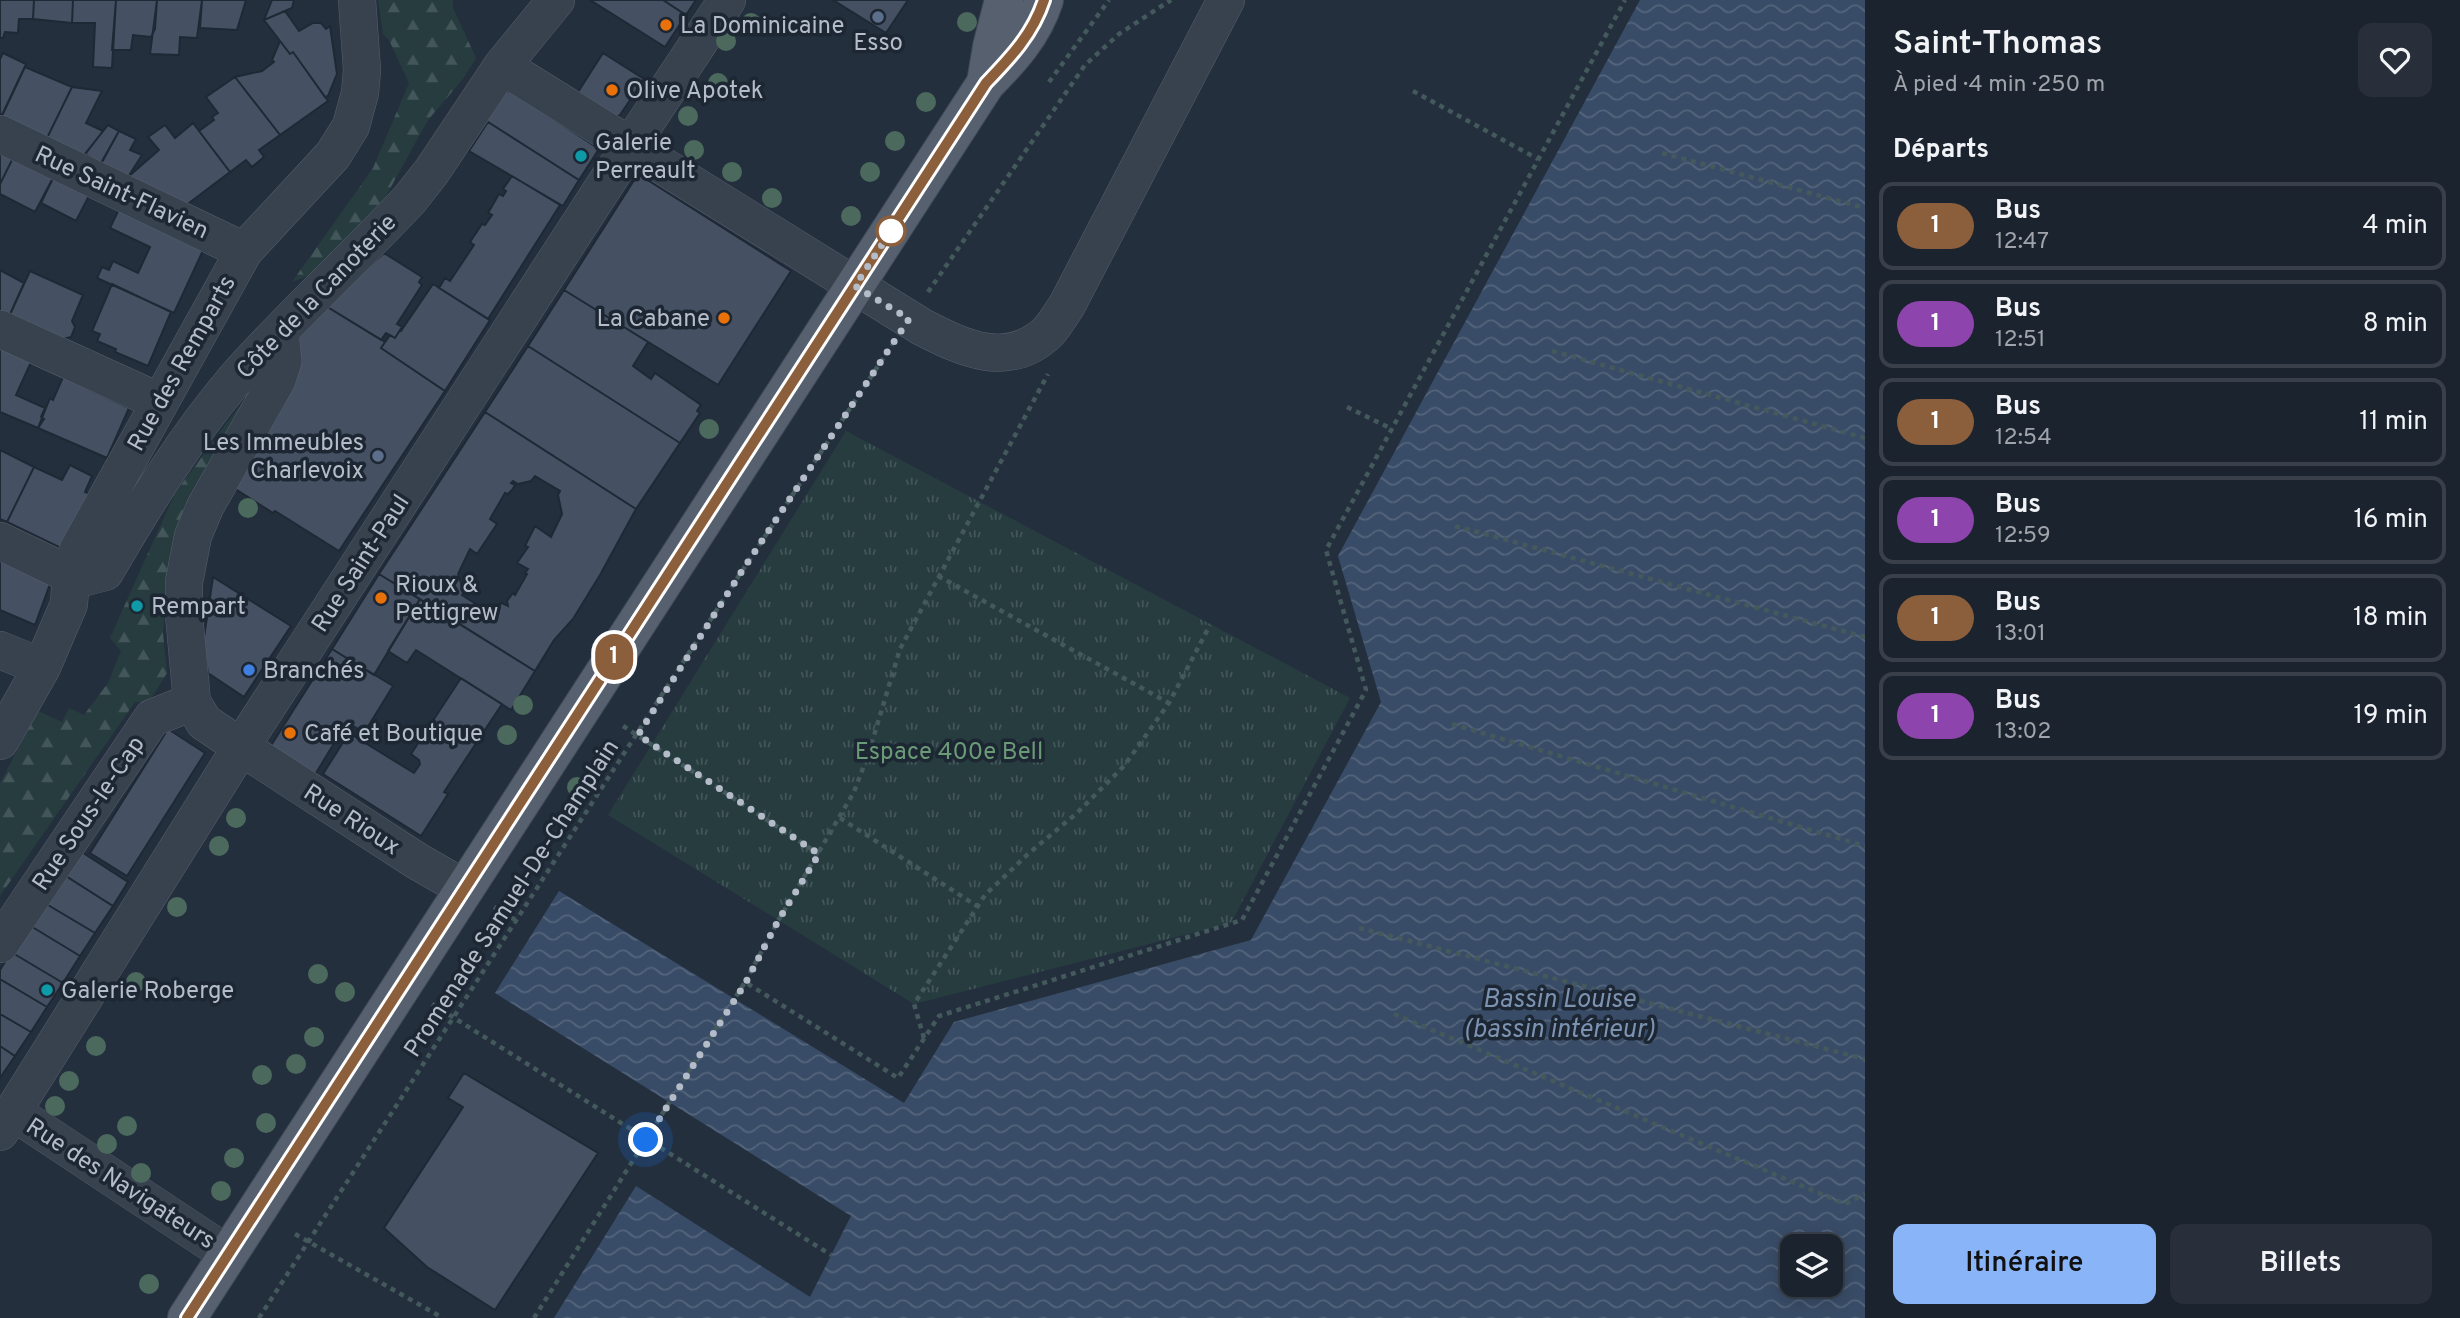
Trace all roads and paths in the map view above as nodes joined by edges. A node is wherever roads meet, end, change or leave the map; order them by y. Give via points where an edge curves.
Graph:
1 (357, 0) edge
2 (556, 0) edge
3 (727, 0) edge
4 (1004, 0) edge
5 (1044, 0) edge
6 (1109, 0) edge
7 (1171, 0) edge
8 (1226, 0) edge
9 (1625, 0) edge
10 (502, 66) junction
11 (1049, 82) dead end
12 (986, 83) junction
13 (1413, 91) dead end
14 (0, 134) edge
15 (630, 146) junction
16 (1662, 153) dead end
17 (1538, 159) junction
18 (1865, 208) edge
19 (244, 250) junction
20 (855, 286) junction
21 (909, 319) junction
22 (0, 329) edge
23 (280, 332) junction
24 (1552, 351) dead end
25 (160, 402) junction
26 (1347, 407) dead end
27 (1018, 429) dead end
28 (1392, 429) junction
29 (1865, 439) edge
30 (1455, 526) dead end
31 (0, 541) edge
32 (71, 575) junction
33 (938, 576) junction
34 (1210, 625) dead end
35 (1865, 637) edge
36 (0, 650) edge
37 (42, 667) junction
38 (192, 702) junction
39 (1169, 703) junction
40 (1452, 724) dead end
41 (623, 726) dead end
42 (638, 735) junction
43 (0, 741) edge
44 (241, 747) junction
45 (840, 818) junction
46 (1865, 846) edge
47 (819, 854) junction
48 (464, 888) junction
49 (978, 906) junction
50 (1359, 928) dead end
51 (0, 944) edge
52 (746, 982) junction
53 (402, 985) junction
54 (1394, 1014) dead end
55 (454, 1019) junction
56 (924, 1038) junction
57 (1865, 1059) edge
58 (6, 1122) edge
59 (646, 1140) junction
60 (1865, 1194) edge
61 (295, 1234) dead end
62 (309, 1242) junction
63 (229, 1255) junction
64 (831, 1255) dead end
65 (187, 1318) edge
66 (259, 1318) edge
67 (443, 1318) edge
68 (534, 1318) edge

1 - 19 street, Rue des Remparts via 362,70 351,126 333,155
2 - 10 street, Côte de la Canoterie
3 - 15 street, Rue Saint-Paul
4 - 12 main road
5 - 12 main road via 1018,50
6 - 11 path
7 - 21 path, Promenade Samuel-De-Champlain via 1119,34 1085,65
8 - 21 street via 1067,305 1049,331 1029,346 1003,353 976,351
9 - 17 path
10 - 15 street
10 - 23 street, Côte de la Canoterie via 410,199
12 - 20 main road
13 - 17 path
14 - 19 street, Rue Saint-Flavien
15 - 20 street
15 - 44 street, Rue Saint-Paul
16 - 18 path
17 - 28 path
19 - 25 street, Rue des Remparts
20 - 21 street
20 - 48 main road
21 - 42 path, Promenade Samuel-De-Champlain
22 - 25 street
23 - 32 street, Côte de la Canoterie via 197,427 105,572
23 - 38 street via 283,361 277,380 193,536 184,582
24 - 29 path
25 - 32 street, Rue des Remparts via 78,550
26 - 28 path
27 - 33 path
28 - 56 path via 1326,550 1366,690 1242,920 939,1016
30 - 35 path
31 - 32 street
32 - 37 street, Rue des Remparts via 69,604
33 - 39 path
33 - 45 path via 900,649 863,771
34 - 39 path
36 - 37 street
37 - 43 street, Rue des Remparts
38 - 44 street, Rue Rioux via 204,722
38 - 51 street, Rue Sous-le-Cap via 152,718
39 - 49 path via 1124,766
40 - 46 path
41 - 42 path
42 - 47 path
42 - 55 path, Promenade Samuel-De-Champlain
44 - 48 street, Rue Rioux
44 - 58 street, Rue Saint-Paul
45 - 47 path
45 - 49 path
47 - 52 path
48 - 53 main road
49 - 56 path via 914,1004
50 - 57 path
52 - 56 path via 898,1078
52 - 59 path
53 - 55 path
53 - 63 main road
54 - 60 path via 1844,1204
55 - 59 path
55 - 62 path, Promenade Samuel-De-Champlain
58 - 63 street, Rue des Navigateurs
59 - 64 path
59 - 68 path
61 - 62 path
62 - 66 path, Promenade Samuel-De-Champlain
62 - 67 path
63 - 65 main road

